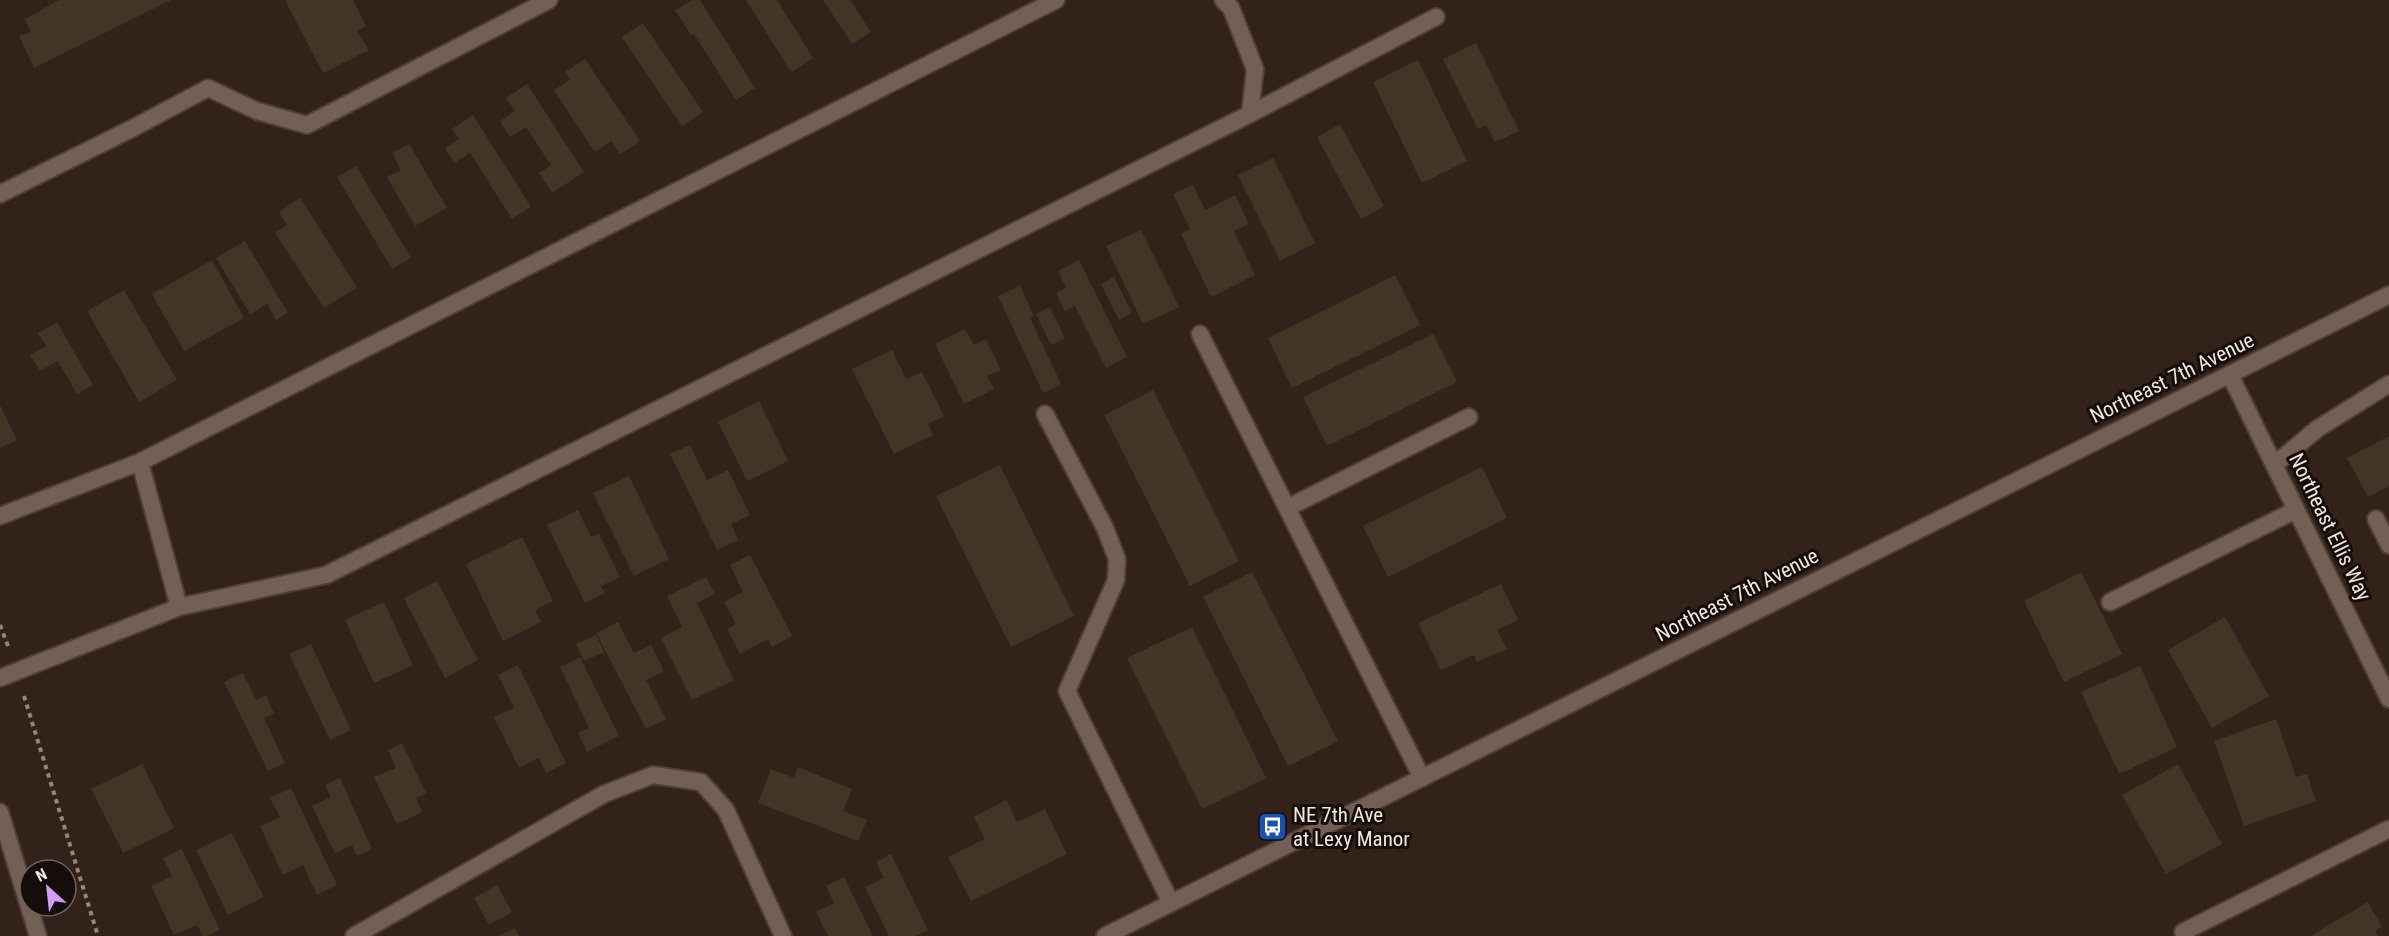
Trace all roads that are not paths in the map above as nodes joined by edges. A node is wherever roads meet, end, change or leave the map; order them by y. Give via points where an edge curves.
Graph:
1 (549, 0) edge
2 (1056, 0) edge
3 (1223, 0) edge
4 (1436, 17) dead end
5 (1250, 114) junction
6 (0, 194) edge
7 (2389, 295) edge
8 (1200, 334) dead end
9 (2230, 375) junction
10 (2389, 384) edge
11 (1045, 414) dead end
12 (1469, 417) dead end
13 (140, 462) junction
14 (2274, 465) junction
15 (1287, 508) junction
16 (2296, 510) junction
17 (0, 516) edge
18 (2376, 519) dead end
19 (2389, 545) edge
20 (2110, 602) dead end
21 (179, 607) junction
22 (0, 678) edge
23 (2389, 699) edge
24 (1422, 778) junction
25 (0, 812) edge
26 (2389, 829) edge
27 (1171, 903) junction
28 (2183, 932) dead end
29 (38, 936) edge
30 (354, 936) edge
31 (783, 936) edge
32 (1105, 936) edge

1 - 6 street via 307,125 257,111 208,88
2 - 13 street
3 - 5 street via 1232,9 1255,69
4 - 5 street
5 - 21 street via 326,575
7 - 9 street, Northeast 7th Avenue
8 - 15 street
9 - 14 street, Northeast Ellis Way
9 - 24 street, Northeast 7th Avenue
10 - 14 street via 2317,429
11 - 27 street via 1105,528 1117,559 1116,580 1067,691
12 - 15 street
13 - 17 street
13 - 21 street
14 - 16 street, Northeast Ellis Way
15 - 24 street
16 - 20 street
16 - 23 street, Northeast Ellis Way
18 - 19 street
21 - 22 street
24 - 27 street, Northeast 7th Avenue
25 - 29 street
26 - 28 street
27 - 32 street, Northeast 7th Avenue
30 - 31 street via 604,794 653,775 701,782 726,810

